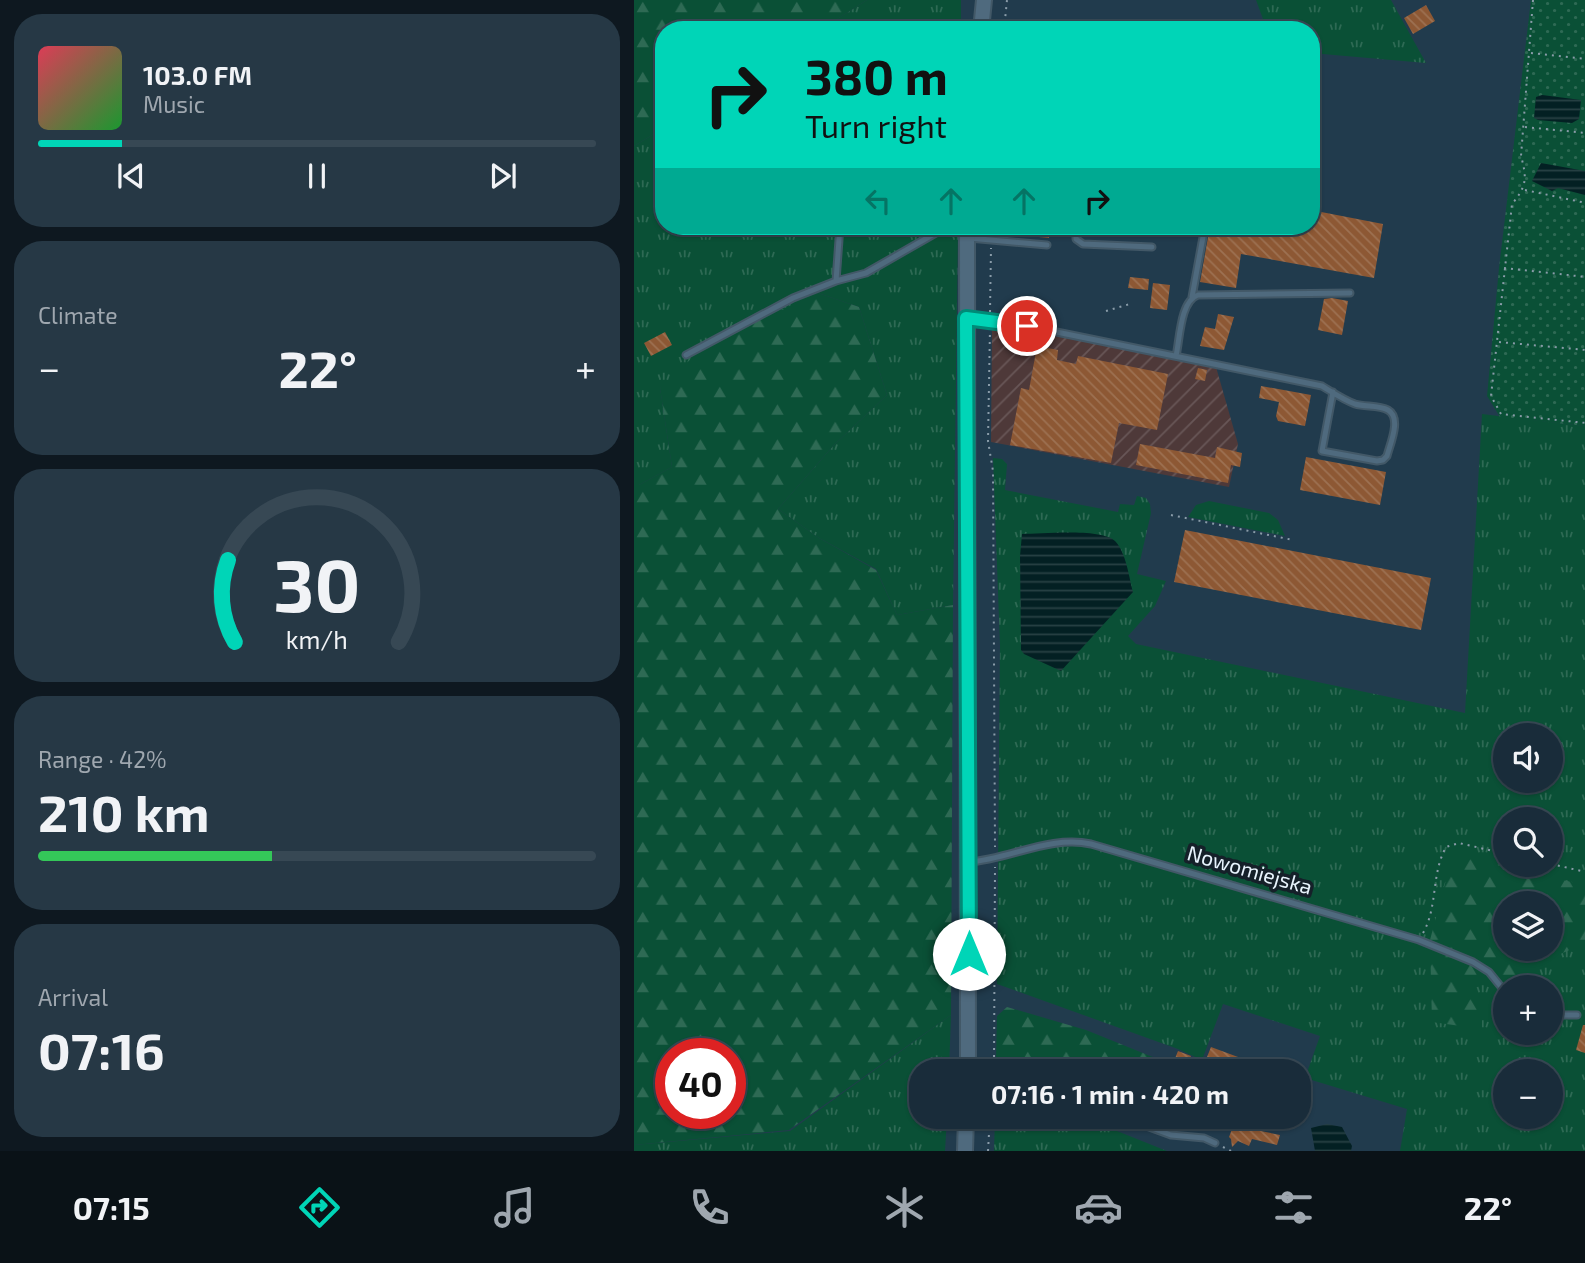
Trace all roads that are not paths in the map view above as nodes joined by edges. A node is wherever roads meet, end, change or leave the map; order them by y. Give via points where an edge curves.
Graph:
1 (984, 0) edge
2 (981, 21) edge
3 (839, 235) edge
4 (932, 235) edge
5 (967, 235) edge
6 (977, 235) edge
7 (1076, 235) edge
8 (1203, 235) edge
9 (1046, 245) dead end
10 (1152, 247) dead end
11 (836, 281) junction
12 (1350, 293) dead end
13 (1192, 297) junction
14 (966, 318) junction
15 (686, 355) dead end
16 (1176, 356) junction
17 (1333, 392) junction
18 (969, 862) junction
19 (1493, 977) edge
20 (1563, 1015) edge
21 (1577, 1016) dead end
22 (968, 1059) edge
23 (966, 1129) edge
24 (1155, 1129) edge
25 (1215, 1143) road end
26 (965, 1151) edge

1 - 2 street
3 - 11 lane
4 - 11 lane via 866,273
5 - 14 street
6 - 9 lane
7 - 10 lane via 1083,244
8 - 13 lane
11 - 15 lane
12 - 13 lane
13 - 16 lane
14 - 16 lane
14 - 18 street
16 - 17 lane
17 - 17 lane via 1354,404 1388,410 1393,416 1395,424 1383,460 1322,451
18 - 19 lane, Nowomiejska via 1081,841 1419,940 1473,962
18 - 22 street
20 - 21 lane
23 - 26 street
24 - 25 lane

